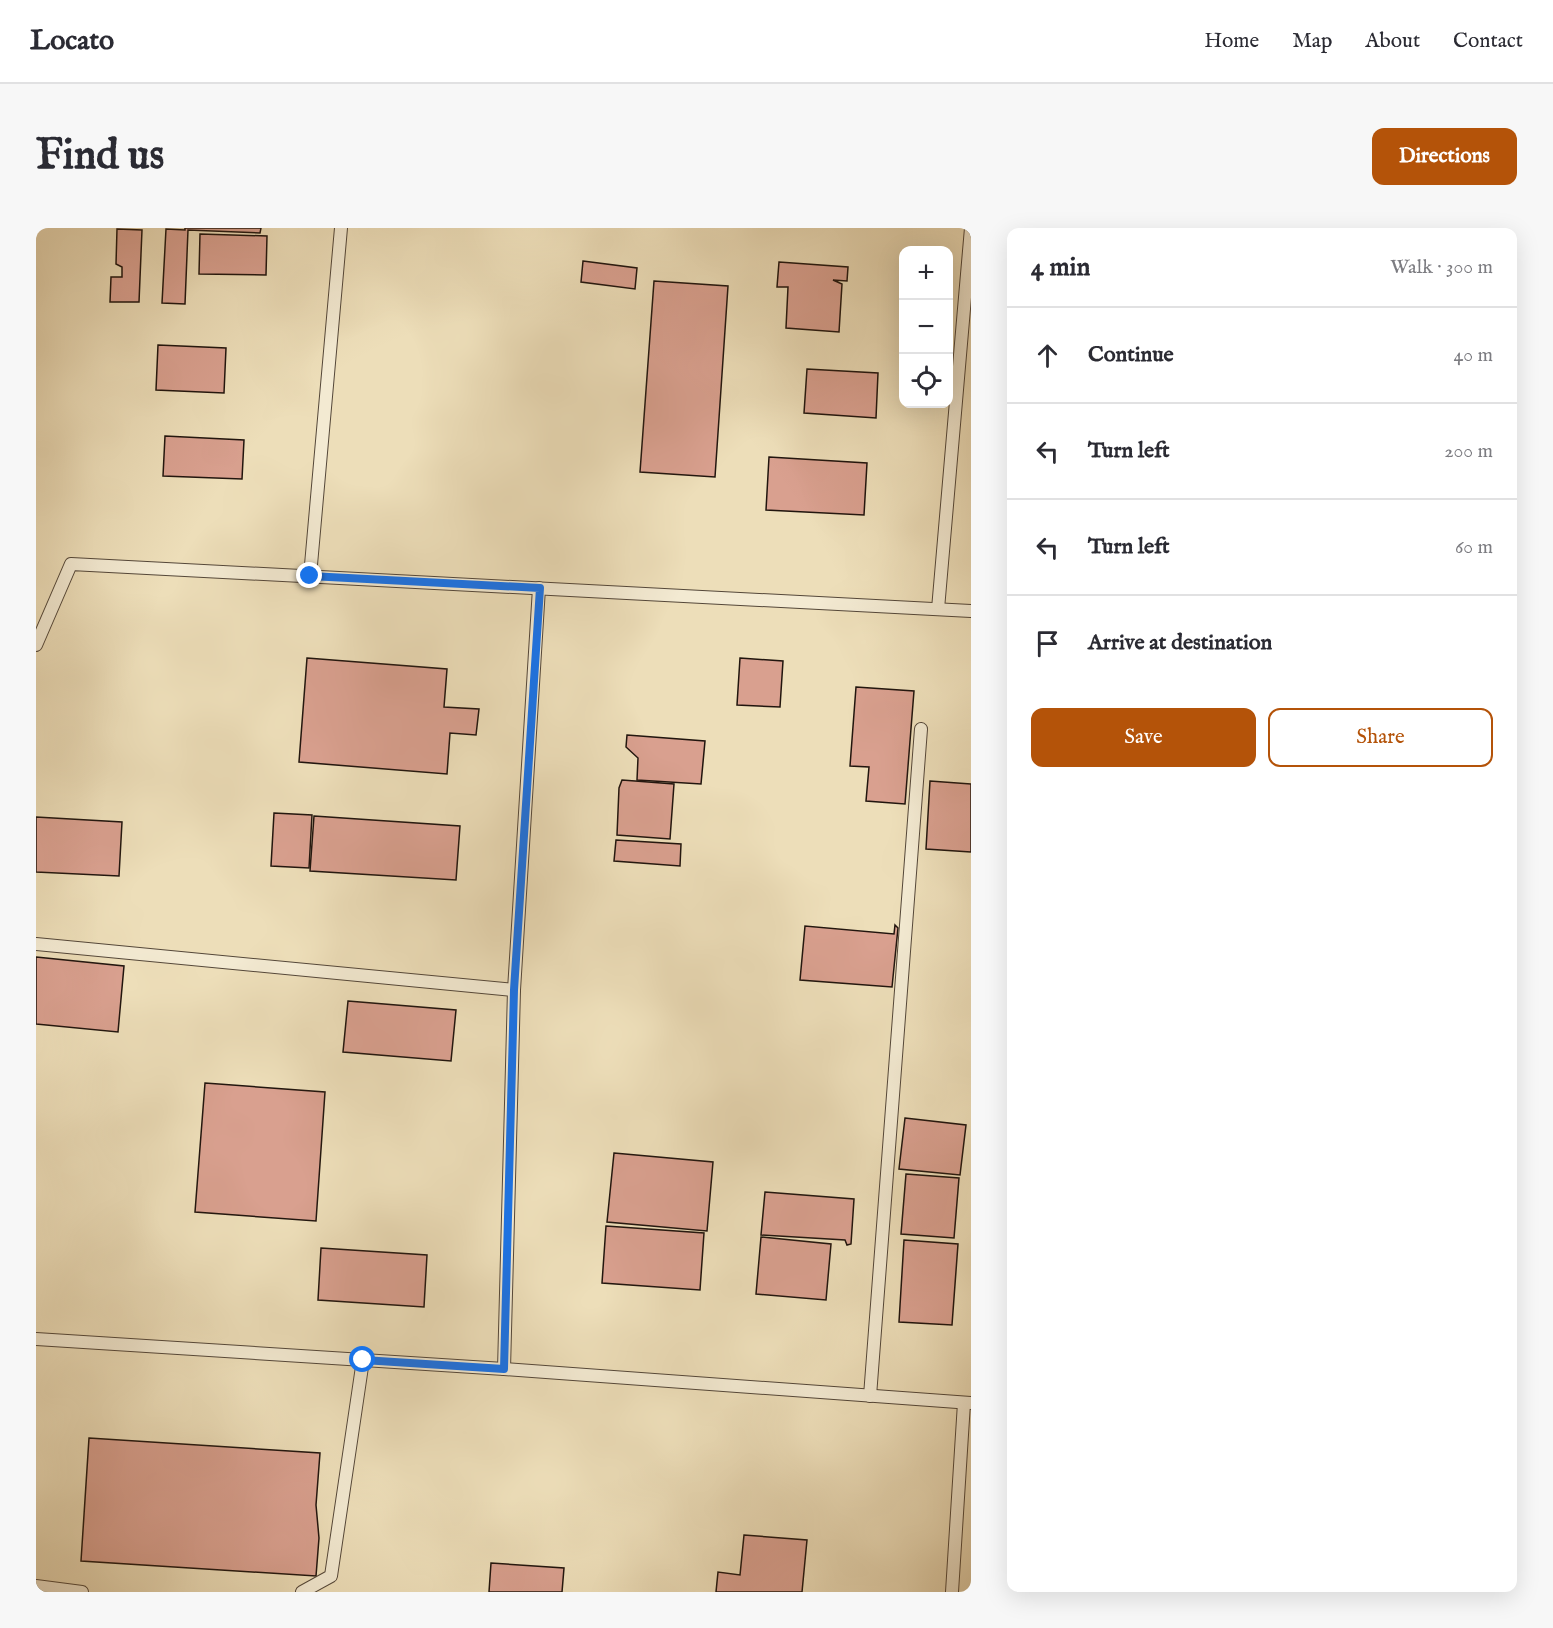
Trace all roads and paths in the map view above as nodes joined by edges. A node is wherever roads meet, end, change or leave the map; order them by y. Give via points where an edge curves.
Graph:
1 (340, 228) edge
2 (971, 228) edge
3 (310, 576) junction
4 (540, 588) junction
5 (938, 609) junction
6 (971, 611) edge
7 (36, 645) edge
8 (921, 729) dead end
9 (36, 944) edge
10 (514, 990) junction
11 (36, 1340) edge
12 (363, 1360) junction
13 (504, 1369) junction
14 (870, 1396) junction
15 (968, 1403) edge
16 (36, 1586) edge
17 (82, 1592) edge
18 (302, 1592) edge
19 (952, 1592) edge

1 - 3 lane
2 - 5 lane
3 - 4 lane
3 - 7 lane via 71,564
4 - 5 lane
4 - 10 lane
5 - 6 lane
8 - 14 lane
9 - 10 lane
10 - 13 lane
11 - 12 lane
12 - 13 lane
12 - 18 lane via 331,1576
13 - 14 lane
14 - 15 lane
15 - 19 lane
16 - 17 lane

